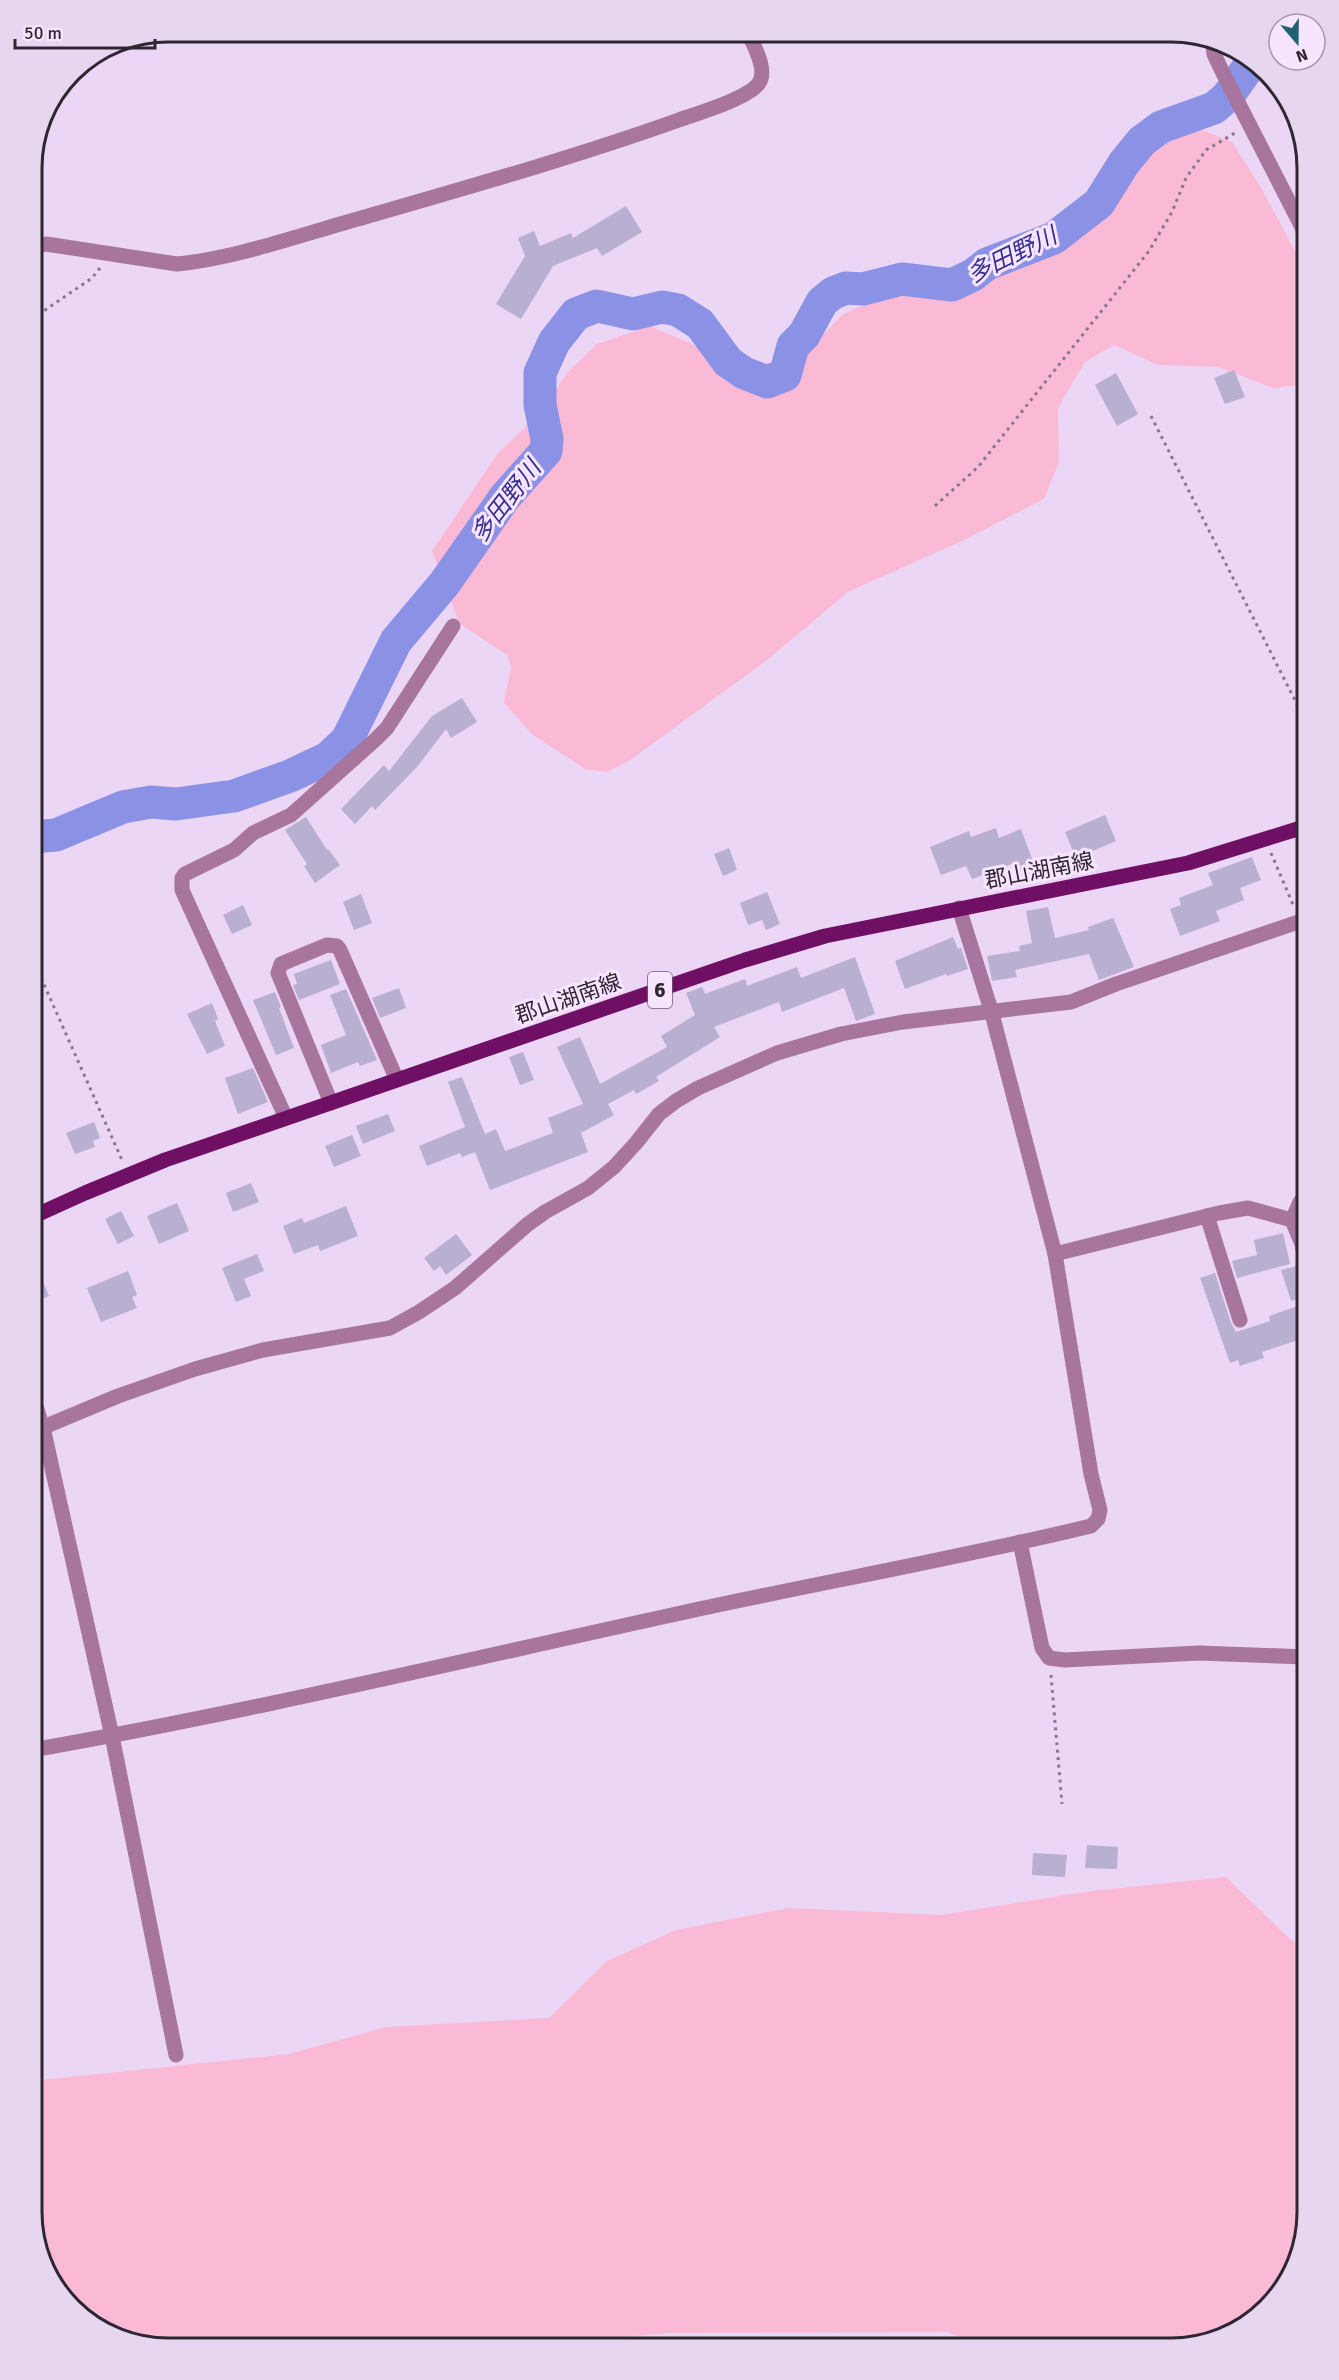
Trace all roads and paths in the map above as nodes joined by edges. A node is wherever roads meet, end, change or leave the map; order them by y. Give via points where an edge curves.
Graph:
1 (752, 42) edge
2 (1214, 50) edge
3 (1246, 117) junction
4 (1297, 216) edge
5 (42, 245) edge
6 (110, 254) junction
7 (42, 312) edge
8 (1151, 416) dead end
9 (935, 506) dead end
10 (453, 626) dead end
11 (1297, 702) edge
12 (1297, 830) edge
13 (1265, 840) junction
14 (1297, 906) edge
15 (959, 908) junction
16 (1297, 922) edge
17 (42, 980) edge
18 (992, 1010) junction
19 (397, 1080) junction
20 (331, 1103) junction
21 (286, 1118) junction
22 (129, 1175) junction
23 (1297, 1209) edge
24 (42, 1213) edge
25 (1207, 1216) junction
26 (1292, 1220) junction
27 (1297, 1232) edge
28 (1055, 1254) junction
29 (1240, 1320) dead end
30 (42, 1428) edge
31 (42, 1450) edge
32 (1020, 1542) junction
33 (1297, 1657) edge
34 (1049, 1659) junction
35 (112, 1736) junction
36 (42, 1748) edge
37 (1062, 1804) dead end
38 (176, 2055) dead end

1 - 6 street via 760,63 760,82 754,87 729,101 618,142 400,207 194,262 177,264
2 - 3 street
3 - 4 street
3 - 9 path via 1206,150 1186,178 1149,251 978,467
5 - 6 street
6 - 7 path via 92,278
8 - 11 path
10 - 21 street via 376,739 291,815 253,832 234,849 182,878 182,890
12 - 13 main road, 郡山湖南線 / 6
13 - 14 path
13 - 15 main road, 郡山湖南線 / 6 via 1188,863
15 - 18 street
15 - 19 main road, 郡山湖南線 / 6 via 825,936 745,960
16 - 18 street via 1071,1002
17 - 22 path
18 - 28 street
18 - 30 street via 841,1034 777,1053 698,1088 659,1114 614,1167 588,1188 528,1224 455,1288 390,1328 263,1350 195,1369
19 - 20 main road, 郡山湖南線 / 6
19 - 20 street via 340,950 327,945 280,964 278,973
20 - 21 main road, 郡山湖南線 / 6
21 - 22 main road, 郡山湖南線 / 6
22 - 24 main road, 郡山湖南線 / 6
23 - 26 street
25 - 26 street via 1248,1208
25 - 28 street
25 - 29 street
26 - 27 street
28 - 32 street via 1100,1510 1098,1520 1091,1526
31 - 35 street
32 - 34 street via 1042,1648
32 - 35 street
33 - 34 street via 1199,1653
34 - 37 path
35 - 36 street
35 - 38 street

